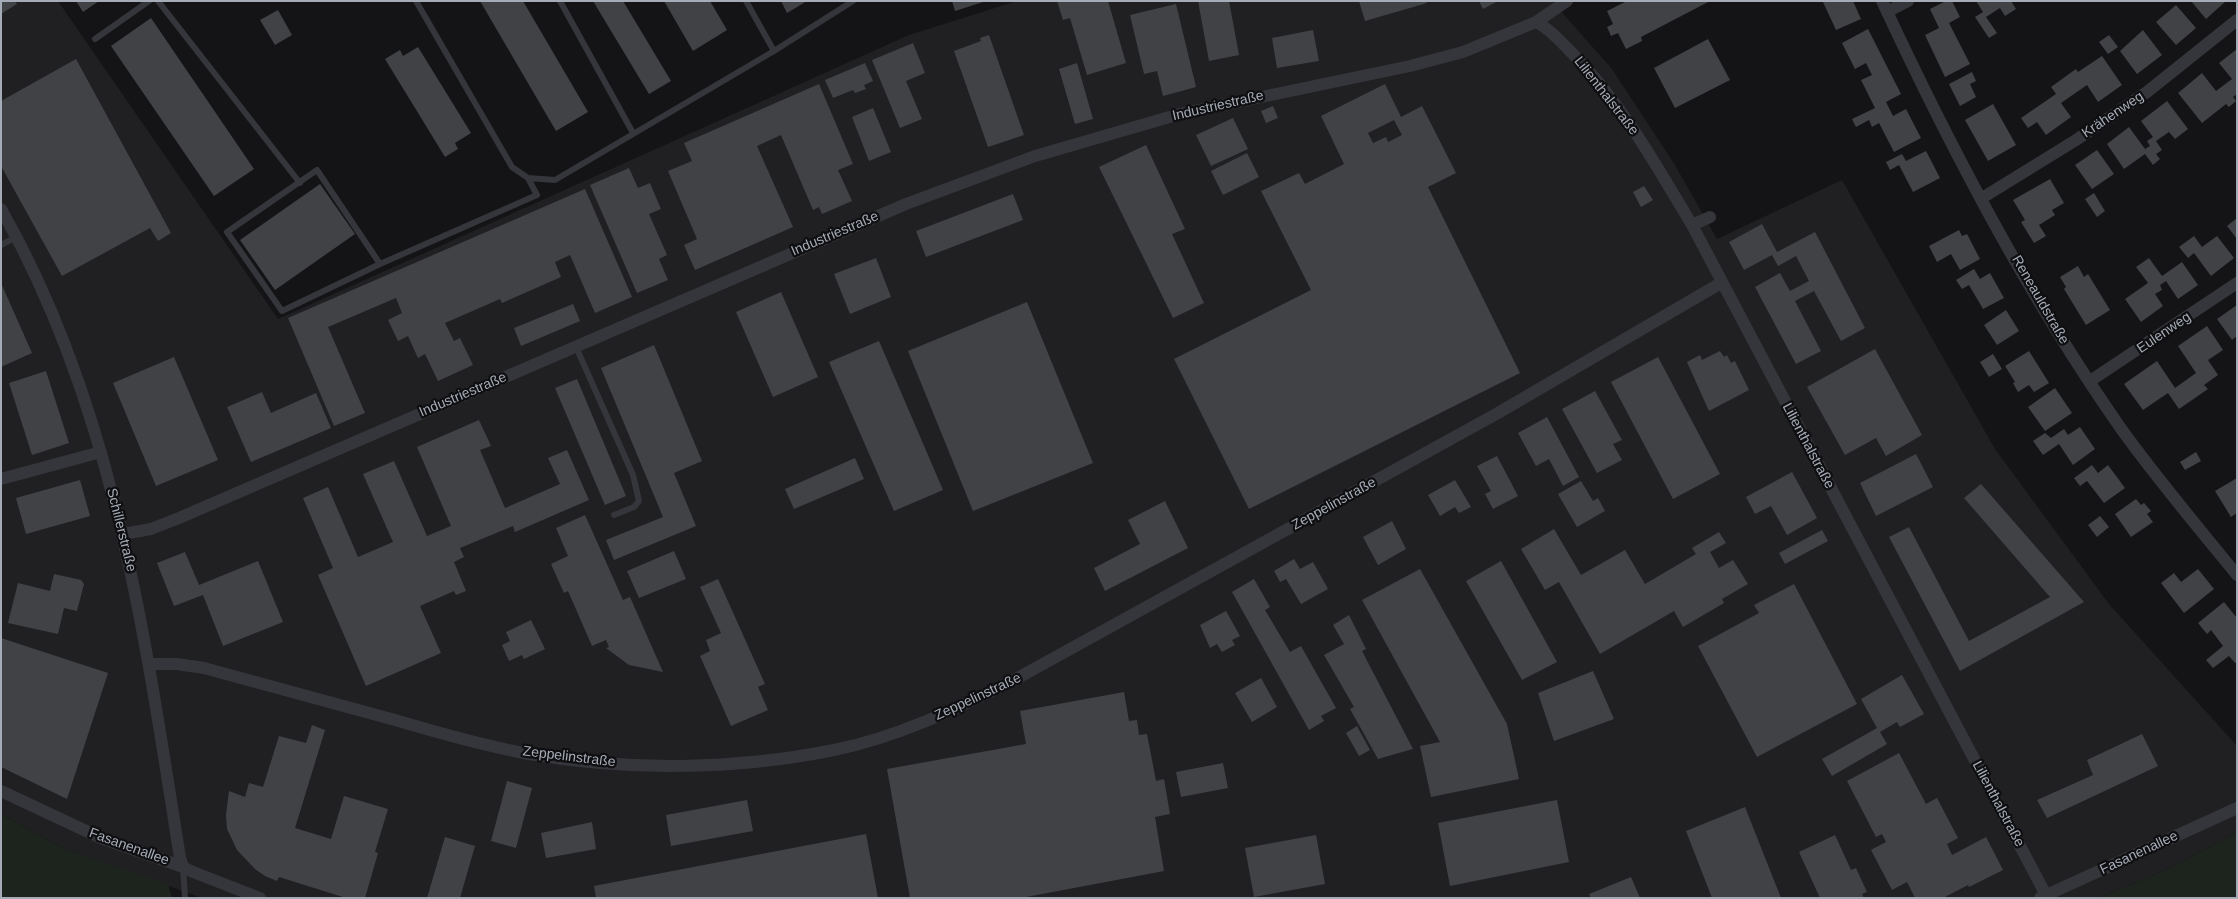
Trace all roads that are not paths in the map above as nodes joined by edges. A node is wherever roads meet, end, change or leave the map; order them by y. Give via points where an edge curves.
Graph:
1 (149, 1) edge
2 (158, 1) edge
3 (416, 1) edge
4 (560, 1) edge
5 (746, 1) edge
6 (853, 1) edge
7 (1567, 1) edge
8 (1908, 1) edge
9 (1885, 7) edge
10 (2237, 20) edge
11 (1536, 22) junction
12 (95, 39) dead end
13 (774, 51) junction
14 (634, 133) junction
15 (528, 178) junction
16 (300, 183) junction
17 (1982, 198) junction
18 (1, 209) edge
19 (1710, 217) dead end
20 (1692, 225) junction
21 (17, 237) junction
22 (1, 245) edge
23 (380, 264) junction
24 (1721, 282) junction
25 (2237, 283) edge
26 (576, 346) junction
27 (2090, 382) junction
28 (101, 452) junction
29 (1, 479) edge
30 (614, 515) dead end
31 (123, 534) junction
32 (2232, 562) edge
33 (2237, 575) edge
34 (150, 664) junction
35 (1, 792) edge
36 (2237, 808) edge
37 (184, 867) junction
38 (2043, 897) edge
39 (185, 898) edge
40 (260, 898) edge

1 - 12 lane
2 - 16 lane
3 - 15 lane via 512,167
4 - 14 lane
5 - 13 lane
6 - 13 lane
7 - 11 street, Industriestraße
8 - 9 street
9 - 17 street, Reneauldstraße
10 - 17 street, Krähenweg via 2146,92
11 - 20 street, Lilienthalstraße via 1566,46 1611,98 1649,152
11 - 26 street, Industriestraße via 1463,52 1430,61 1180,114 1035,156 906,204
13 - 14 lane
14 - 15 lane via 555,180
15 - 23 lane via 537,195
16 - 23 lane via 317,170
16 - 23 lane via 227,232 282,312
17 - 27 street, Reneauldstraße via 2055,328
18 - 21 street, Schillerstraße
19 - 20 street
20 - 24 street, Lilienthalstraße
21 - 22 lane
21 - 28 street, Schillerstraße via 64,342
24 - 34 street, Zeppelinstraße via 1498,414 1014,680 947,713 835,750 692,766 584,761 481,744 204,668
24 - 38 street, Lilienthalstraße
25 - 27 street, Eulenweg
26 - 30 lane via 633,475 639,501 634,507
26 - 31 street, Industriestraße via 179,518 151,529
27 - 32 street, Reneauldstraße via 2134,446
28 - 29 street
28 - 31 street, Schillerstraße
31 - 34 street, Schillerstraße
32 - 33 street, Reneauldstraße
34 - 37 street, Schillerstraße
35 - 37 street, Fasanenallee via 101,838
36 - 38 street, Fasanenallee
37 - 39 lane
37 - 40 street, Fasanenallee

